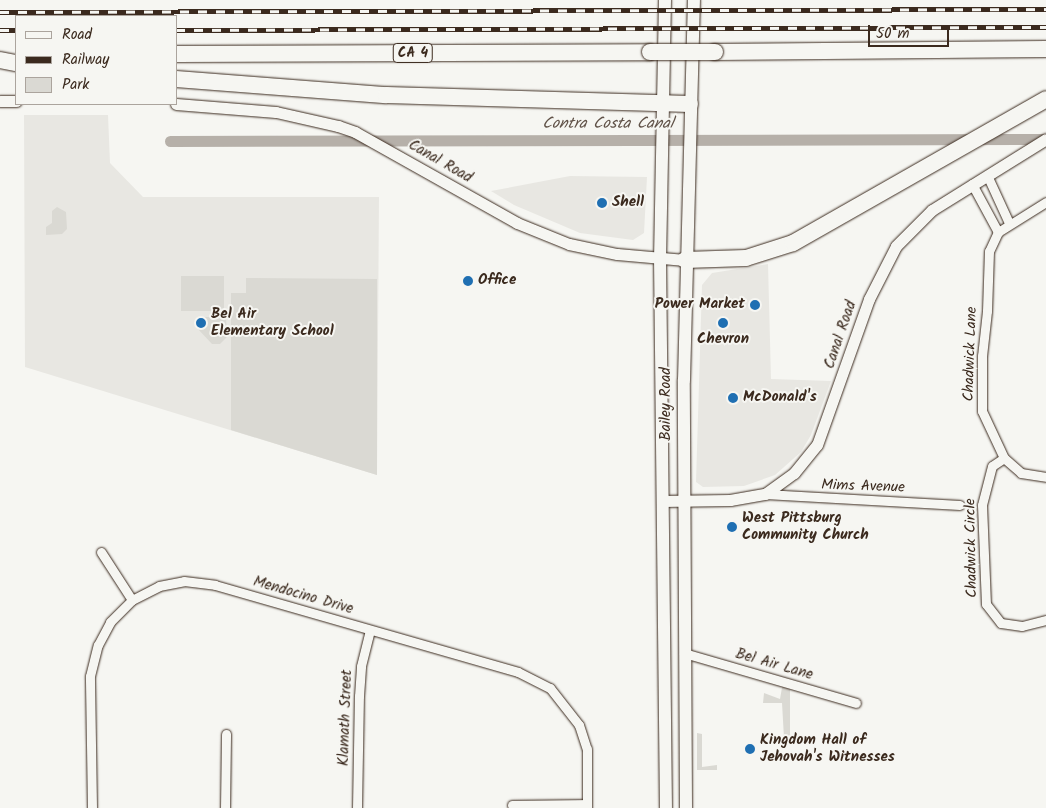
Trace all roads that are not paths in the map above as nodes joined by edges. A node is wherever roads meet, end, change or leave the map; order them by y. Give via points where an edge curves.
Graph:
1 (665, 0) edge
2 (694, 0) edge
3 (1046, 49) edge
4 (0, 54) edge
5 (15, 54) edge
6 (178, 54) edge
7 (0, 60) edge
8 (15, 63) edge
9 (178, 79) edge
10 (1044, 100) edge
11 (0, 102) edge
12 (15, 102) edge
13 (178, 104) edge
14 (662, 104) junction
15 (690, 104) junction
16 (1046, 139) edge
17 (987, 175) junction
18 (972, 184) junction
19 (1046, 202) edge
20 (1010, 223) junction
21 (998, 232) junction
22 (660, 257) junction
23 (685, 260) junction
24 (1004, 458) junction
25 (1046, 478) edge
26 (764, 494) junction
27 (662, 501) junction
28 (684, 502) junction
29 (960, 505) dead end
30 (101, 552) dead end
31 (132, 600) junction
32 (1046, 620) edge
33 (370, 630) junction
34 (684, 653) junction
35 (856, 702) dead end
36 (226, 734) dead end
37 (512, 805) dead end
38 (587, 806) edge
39 (92, 808) edge
40 (225, 808) edge
41 (356, 808) edge
42 (666, 808) edge
43 (686, 808) edge

1 - 14 main road, Bailey Road
2 - 15 main road, Bailey Road
3 - 6 highway, CA 4, bridge
4 - 5 highway
7 - 8 highway
9 - 14 highway via 386,95
10 - 23 highway via 818,231 767,253 727,260
11 - 12 street
13 - 22 street, Canal Road via 284,114 354,132 517,223 593,251
14 - 15 highway
14 - 22 main road, Bailey Road
15 - 23 main road, Bailey Road
16 - 17 street, Canal Road
17 - 18 street, Canal Road
17 - 20 street
18 - 21 street
18 - 26 street, Canal Road via 932,210 896,246 869,299 817,445 794,473
19 - 20 street
20 - 21 street
21 - 24 street, Chadwick Lane via 989,251 986,279 988,311 982,356 982,410
22 - 23 street, Canal Road
22 - 27 main road, Bailey Road
23 - 28 main road, Bailey Road
24 - 25 street, Chadwick Lane via 1021,473
24 - 32 street, Chadwick Circle via 992,466 982,505 986,604 1001,623 1022,626
26 - 28 street, Canal Road via 730,500
26 - 29 street, Mims Avenue
27 - 28 street, Canal Road
27 - 42 main road, Bailey Road
28 - 34 main road, Bailey Road
30 - 31 street
31 - 33 street, Mendocino Drive via 159,586 184,581 215,585
31 - 39 street, Mendocino Drive via 110,622 98,645 90,676
33 - 38 street, Mendocino Drive via 518,672 550,688 579,725 587,749
33 - 41 street, Klamath Street via 359,689
34 - 35 street, Bel Air Lane
34 - 43 main road, Bailey Road
36 - 40 street
37 - 38 street

